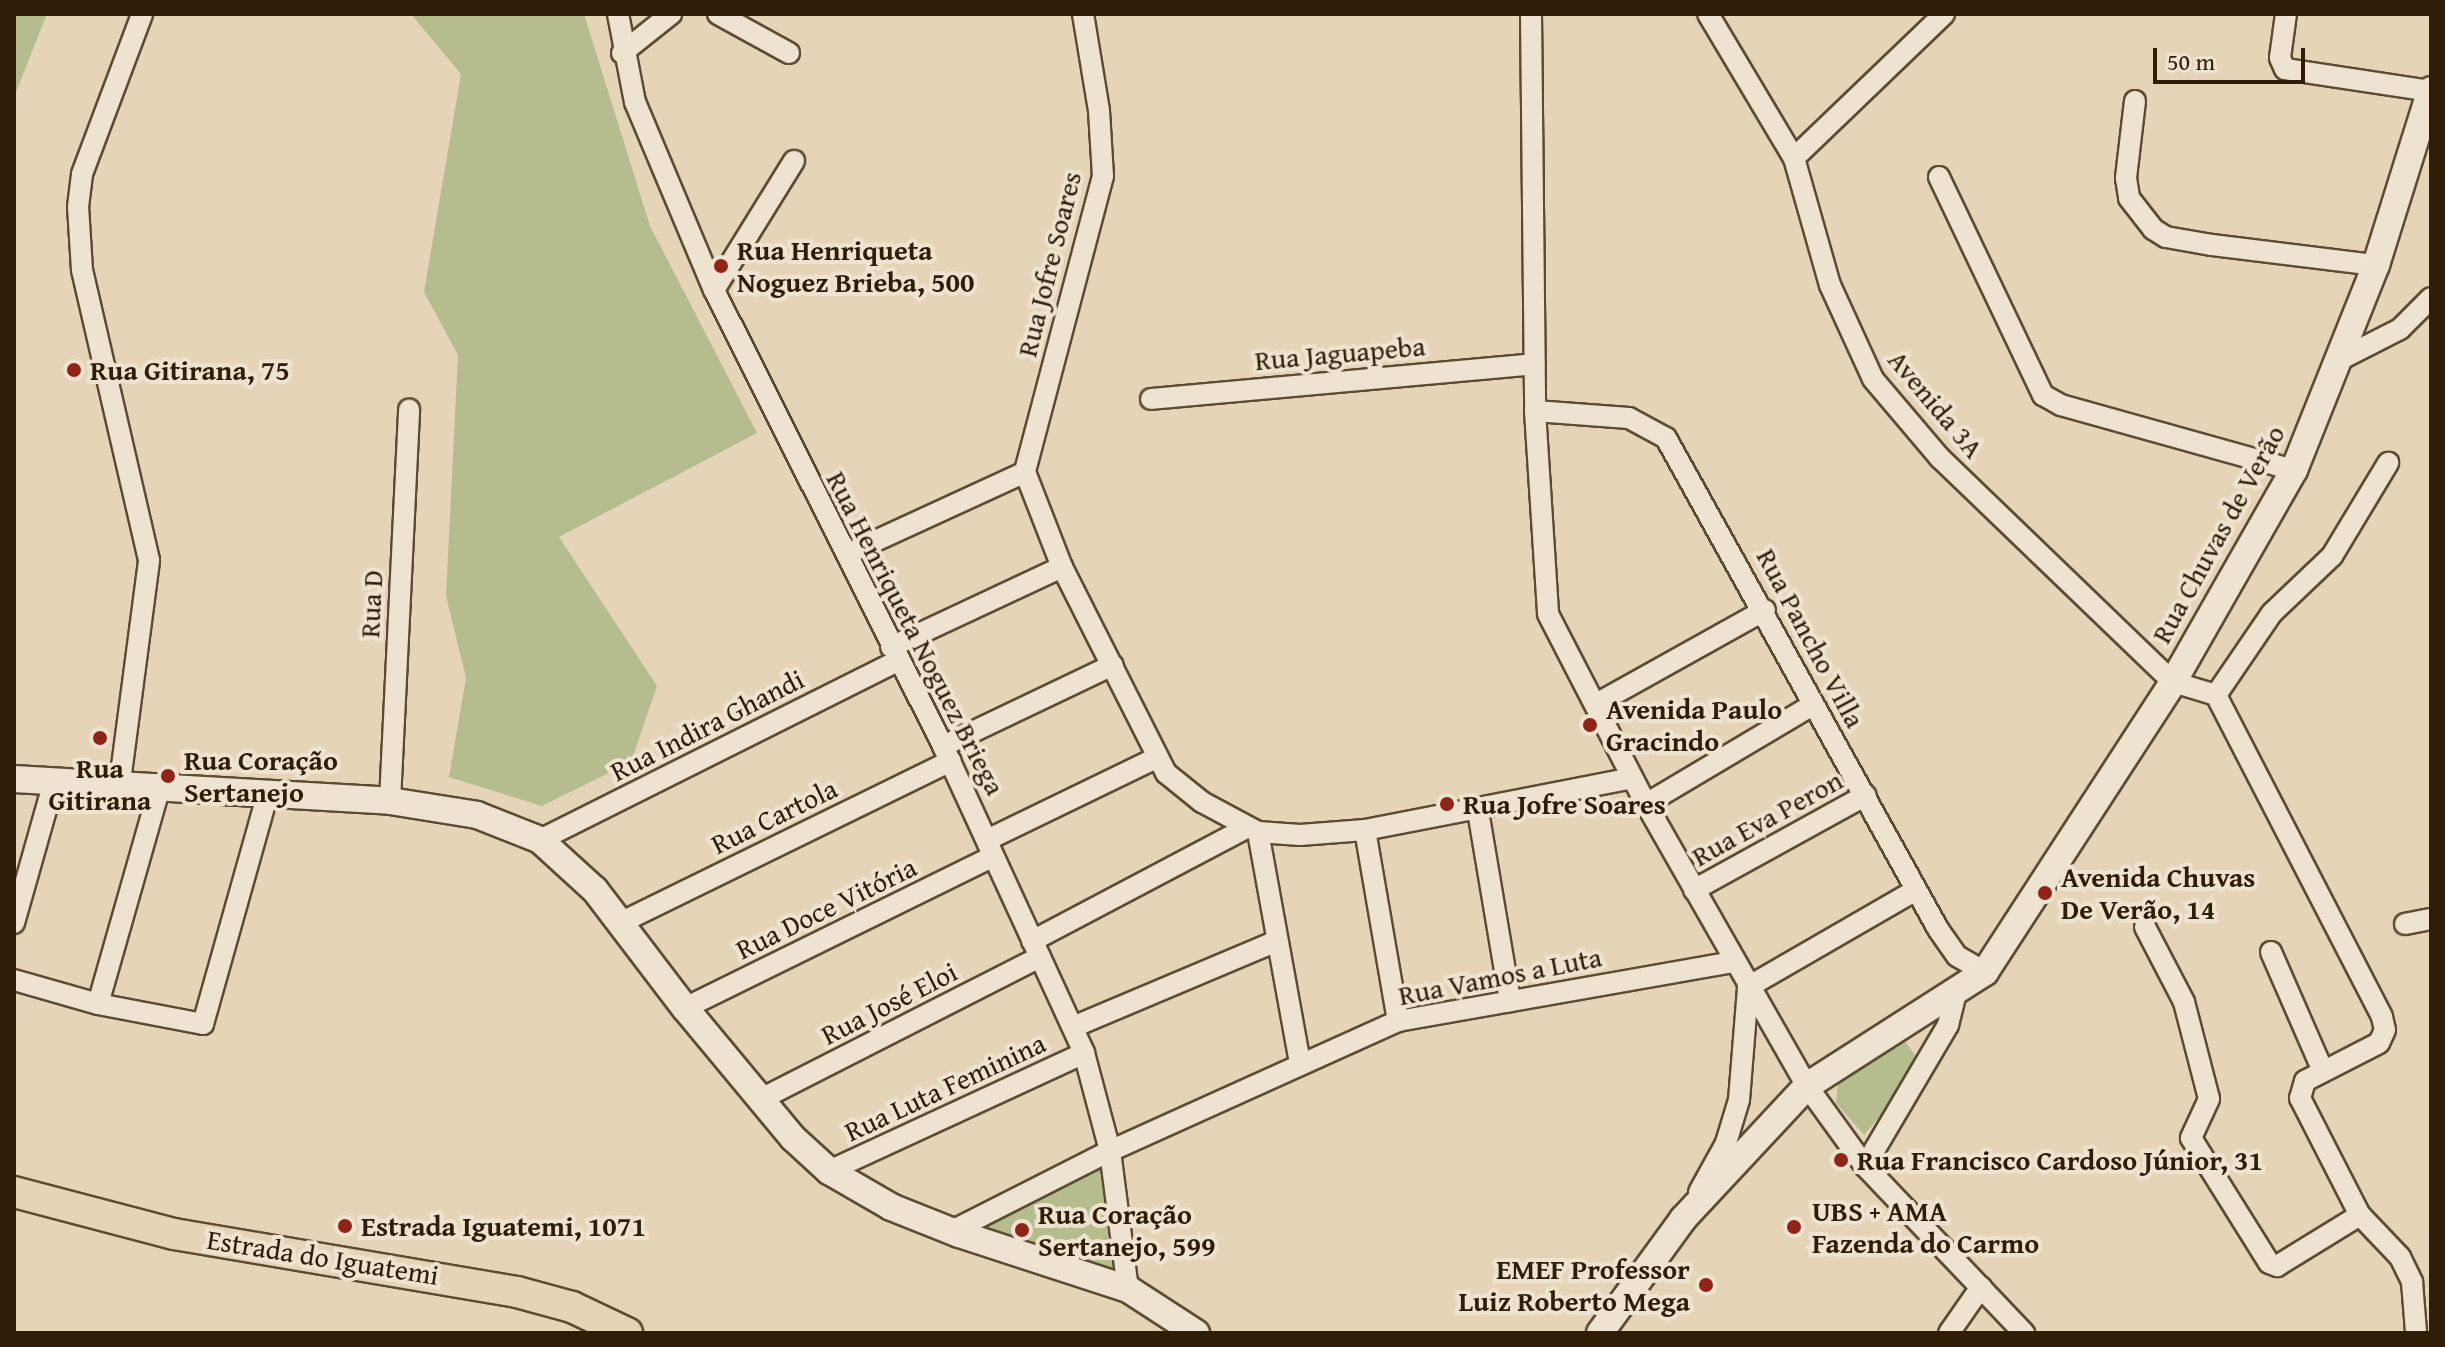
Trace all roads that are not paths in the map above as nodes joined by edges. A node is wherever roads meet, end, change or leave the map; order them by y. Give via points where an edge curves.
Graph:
1 (142, 14) edge
2 (618, 14) edge
3 (671, 14) edge
4 (718, 14) edge
5 (1083, 14) edge
6 (1531, 14) edge
7 (1708, 14) edge
8 (1944, 14) edge
9 (2286, 14) edge
10 (622, 53) junction
11 (789, 53) dead end
12 (2431, 90) edge
13 (2135, 101) dead end
14 (1794, 158) junction
15 (794, 161) dead end
16 (1939, 177) dead end
17 (2376, 265) junction
18 (714, 290) junction
19 (2431, 298) edge
20 (2341, 359) junction
21 (1534, 364) junction
22 (1151, 399) dead end
23 (409, 409) dead end
24 (1535, 411) junction
25 (2388, 463) dead end
26 (2294, 470) junction
27 (1025, 472) junction
28 (847, 554) junction
29 (1062, 567) junction
30 (1765, 610) junction
31 (895, 653) junction
32 (1113, 665) junction
33 (2173, 682) junction
34 (2216, 695) junction
35 (1598, 703) junction
36 (1813, 705) junction
37 (947, 753) junction
38 (1156, 758) junction
39 (1632, 778) junction
40 (14, 779) edge
41 (53, 785) junction
42 (119, 789) junction
43 (159, 790) junction
44 (1866, 795) junction
45 (267, 796) junction
46 (390, 801) junction
47 (1646, 804) junction
48 (1478, 811) junction
49 (1253, 829) junction
50 (1365, 830) junction
51 (540, 840) junction
52 (990, 849) junction
53 (1694, 890) junction
54 (1916, 890) junction
55 (2431, 919) edge
56 (622, 922) junction
57 (14, 923) edge
58 (2405, 924) dead end
59 (2145, 927) dead end
60 (1274, 942) junction
61 (1036, 949) junction
62 (2271, 952) dead end
63 (1734, 962) junction
64 (1985, 972) junction
65 (14, 980) edge
66 (1748, 987) junction
67 (1957, 990) junction
68 (1510, 1001) junction
69 (98, 1004) junction
70 (685, 1008) junction
71 (1398, 1021) junction
72 (1073, 1027) junction
73 (1084, 1053) junction
74 (1300, 1063) junction
75 (2323, 1071) junction
76 (1807, 1086) junction
77 (763, 1098) junction
78 (1110, 1151) junction
79 (1865, 1166) junction
80 (829, 1171) junction
81 (14, 1192) edge
82 (2360, 1215) junction
83 (1683, 1219) junction
84 (952, 1231) junction
85 (1981, 1287) junction
86 (1128, 1289) junction
87 (1186, 1329) edge
88 (2416, 1332) edge
89 (627, 1333) edge
90 (1600, 1333) edge
91 (1949, 1333) edge
92 (2024, 1333) edge

1 - 42 street via 82,174 78,207 82,270 149,560
2 - 10 street, Rua Henriqueta Noguez Briega
3 - 10 street
4 - 11 street
5 - 27 street, Rua Jofre Soares via 1103,176
6 - 21 street
7 - 14 street, Avenida 3A
8 - 14 street
9 - 12 street via 2280,58 2285,69
10 - 18 street, Rua Henriqueta Noguez Briega via 635,102
12 - 17 street, Rua Chuvas de Verão
13 - 17 street via 2126,178 2135,209 2153,229 2166,237 2212,245
14 - 33 street, Avenida 3A via 1830,285 1873,379 1940,458
15 - 18 street
16 - 26 street via 2043,395 2061,405
17 - 20 street, Rua Chuvas de Verão
18 - 28 street, Rua Henriqueta Noguez Briega
19 - 20 street via 2408,323
20 - 26 street, Rua Chuvas de Verão
21 - 22 street, Rua Jaguapeba
21 - 24 street
23 - 46 street, Rua D
24 - 30 street, Rua Pancho Villa via 1629,418 1666,438
24 - 35 street via 1543,593 1548,614
25 - 34 street via 2332,556 2272,613
26 - 33 street, Rua Chuvas de Verão
27 - 28 street
27 - 29 street
28 - 31 street, Rua Henriqueta Noguez Briega
29 - 31 street, Rua Indira Ghandi
29 - 32 street
30 - 35 street
30 - 36 street, Rua Pancho Villa
31 - 37 street, Rua Henriqueta Noguez Briega
31 - 51 street, Rua Indira Ghandi
32 - 37 street, Rua Cartola
32 - 38 street
33 - 34 street
33 - 64 street, Rua Chuvas de Verão
34 - 75 street via 2382,1017 2385,1030 2379,1043
35 - 39 street
36 - 44 street, Rua Pancho Villa
36 - 47 street
37 - 52 street, Rua Henriqueta Noguez Briega
37 - 56 street, Rua Cartola
38 - 49 street via 1187,792
38 - 52 street, Rua Doce Vitória
39 - 47 street
39 - 48 street
40 - 41 street
41 - 42 street
41 - 57 street
42 - 43 street
43 - 45 street
43 - 69 street
44 - 53 street, Rua Eva Peron
44 - 54 street, Rua Pancho Villa
45 - 46 street
45 - 69 street via 208,1019 196,1025
46 - 51 street via 477,815
47 - 53 street
48 - 50 street
48 - 68 street
49 - 50 street via 1300,835
49 - 60 street
49 - 61 street, Rua José Eloi
50 - 71 street
51 - 56 street
52 - 61 street, Rua Henriqueta Noguez Briega
52 - 70 street, Rua Doce Vitória
53 - 63 street
54 - 64 street, Rua Pancho Villa via 1957,956
54 - 66 street
55 - 58 street
56 - 70 street
59 - 82 street via 2184,1002 2209,1099 2191,1138 2269,1263 2277,1266
60 - 72 street
60 - 74 street
61 - 72 street, Rua Henriqueta Noguez Briega
61 - 77 street, Rua José Eloi
62 - 75 street
63 - 66 street
63 - 68 street, Rua Vamos a Luta
64 - 67 street
65 - 69 street
66 - 76 street
66 - 83 street via 1745,1053 1732,1125
67 - 76 street
67 - 79 street via 1948,1025
68 - 71 street, Rua Vamos a Luta
70 - 77 street
71 - 74 street, Rua Vamos a Luta
72 - 73 street, Rua Henriqueta Noguez Briega
73 - 78 street, Rua Henriqueta Noguez Briega
73 - 80 street, Rua Luta Feminina
74 - 78 street, Rua Vamos a Luta
75 - 82 street via 2305,1081 2300,1098
76 - 79 street
76 - 83 street
77 - 80 street via 793,1138
78 - 84 street, Rua Vamos a Luta
78 - 86 street, Rua Henriqueta Noguez Briega
79 - 85 street
80 - 84 street via 891,1207
81 - 89 main road, Estrada do Iguatemi via 174,1234 517,1292 572,1307
82 - 88 street via 2400,1257 2412,1282
83 - 90 street
84 - 86 street
85 - 91 street
85 - 92 street
86 - 87 street

